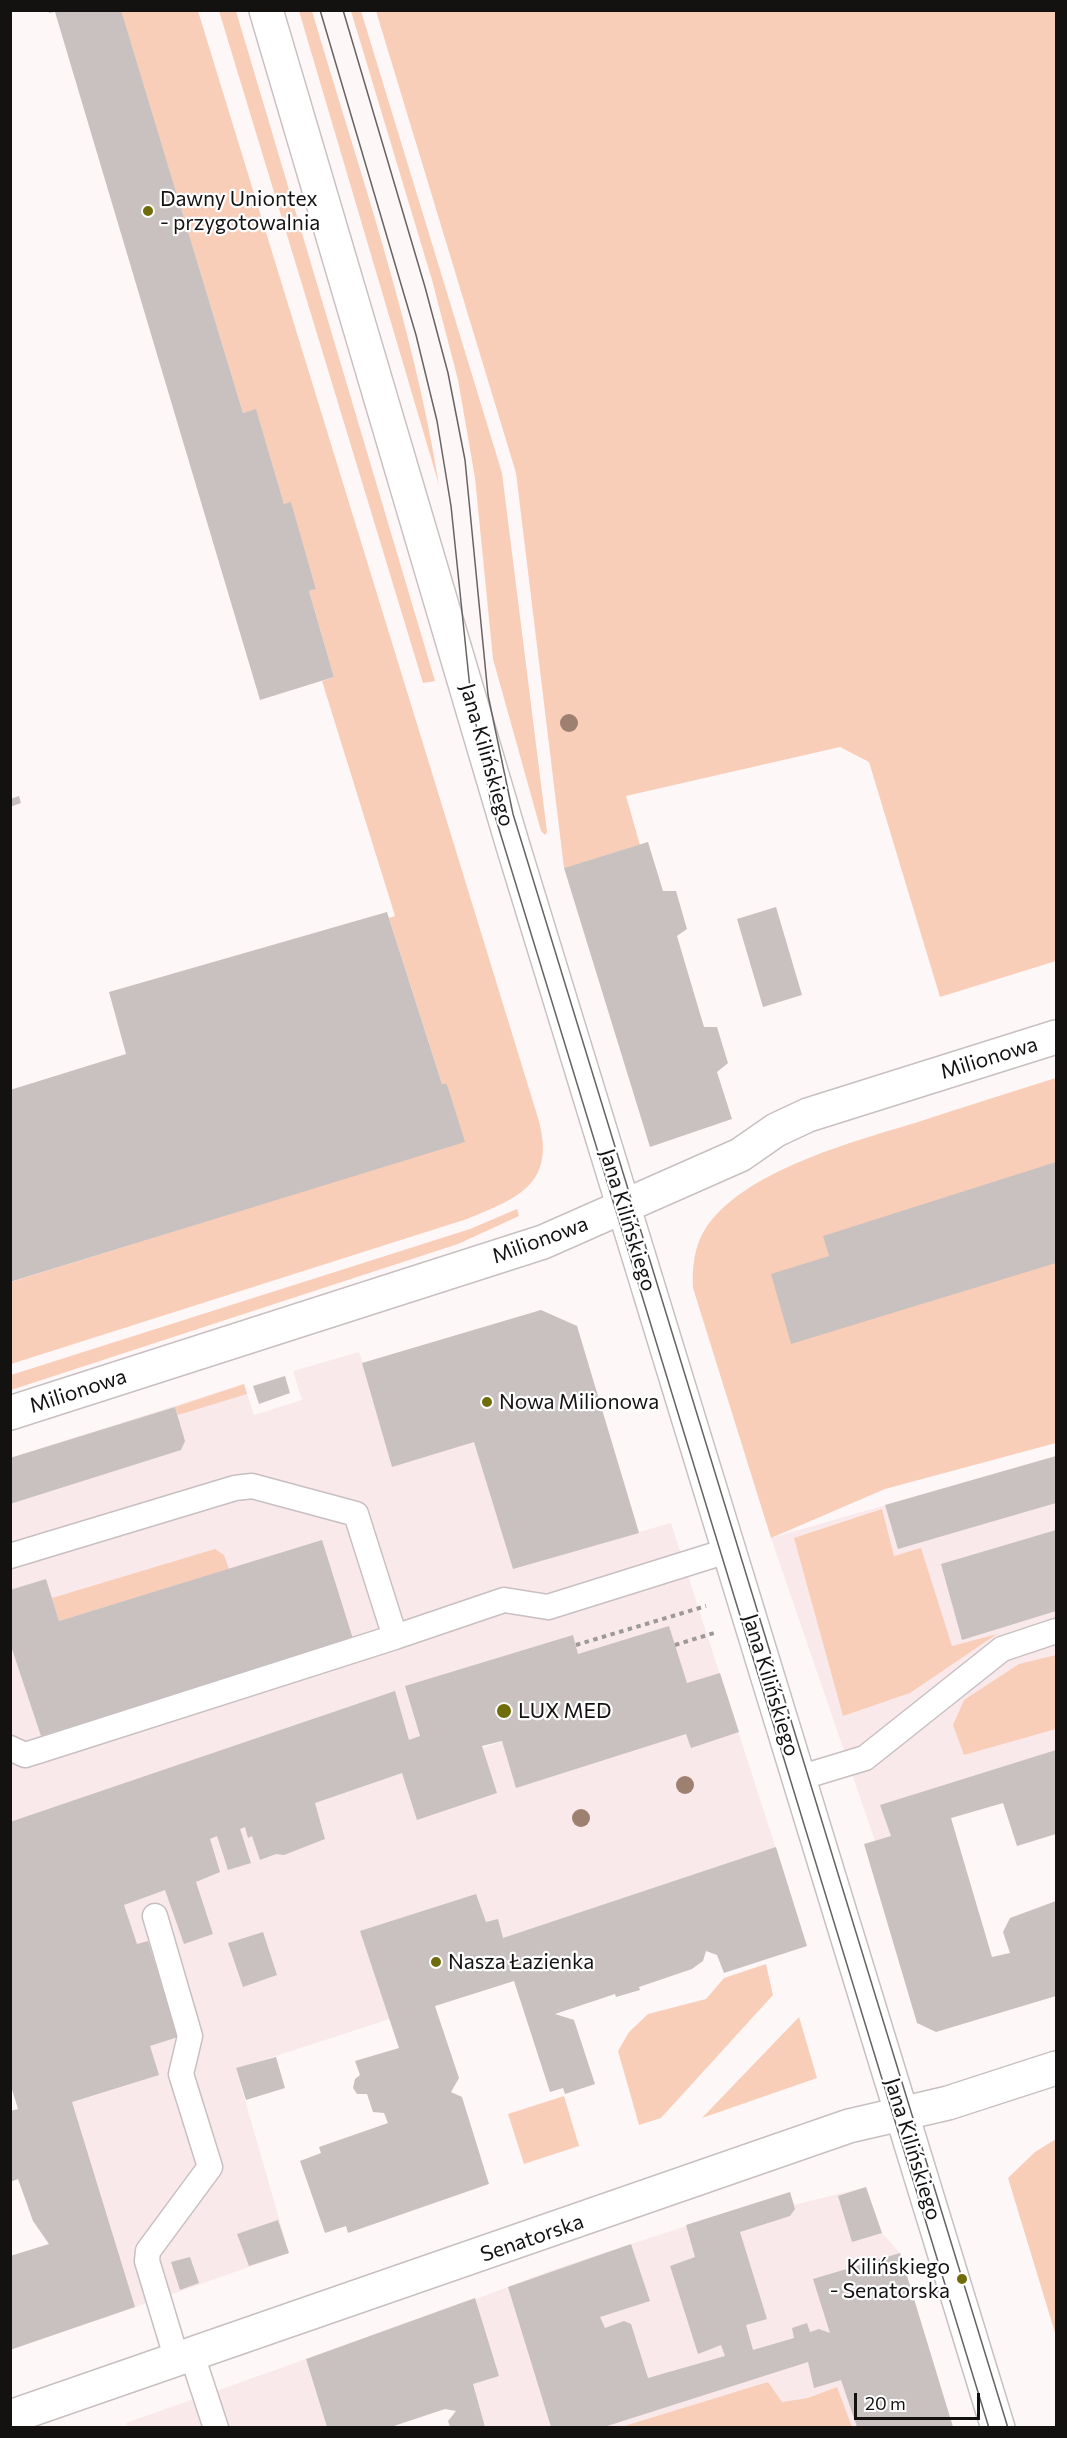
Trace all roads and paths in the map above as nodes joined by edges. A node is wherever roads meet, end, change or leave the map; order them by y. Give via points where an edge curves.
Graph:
1 (266, 10) edge
2 (1056, 1037) edge
3 (624, 1208) junction
4 (10, 1413) edge
5 (730, 1550) junction
6 (10, 1556) edge
7 (706, 1605) dead end
8 (1056, 1631) edge
9 (716, 1632) dead end
10 (394, 1637) junction
11 (576, 1646) dead end
12 (675, 1646) dead end
13 (10, 1748) edge
14 (799, 1778) junction
15 (155, 1916) dead end
16 (1056, 2068) edge
17 (902, 2114) junction
18 (185, 2358) junction
19 (10, 2417) edge
20 (216, 2427) edge
21 (999, 2427) edge

1 - 3 street, Jana Kilińskiego via 516,858
2 - 3 street, Milionowa via 808,1115 776,1130 740,1155
3 - 4 street, Milionowa via 543,1242
3 - 5 street, Jana Kilińskiego
5 - 10 lane via 548,1607 504,1600
5 - 14 street, Jana Kilińskiego
6 - 10 lane via 252,1485 356,1514
7 - 11 path
8 - 14 lane via 1002,1649 865,1758
9 - 12 path
10 - 13 lane via 25,1755
14 - 17 street, Jana Kilińskiego
15 - 18 lane via 190,2036 181,2074 210,2167 148,2251 147,2261
16 - 17 street, Senatorska
17 - 18 street, Senatorska via 849,2126
17 - 21 street, Jana Kilińskiego
18 - 19 street, Senatorska
18 - 20 lane

